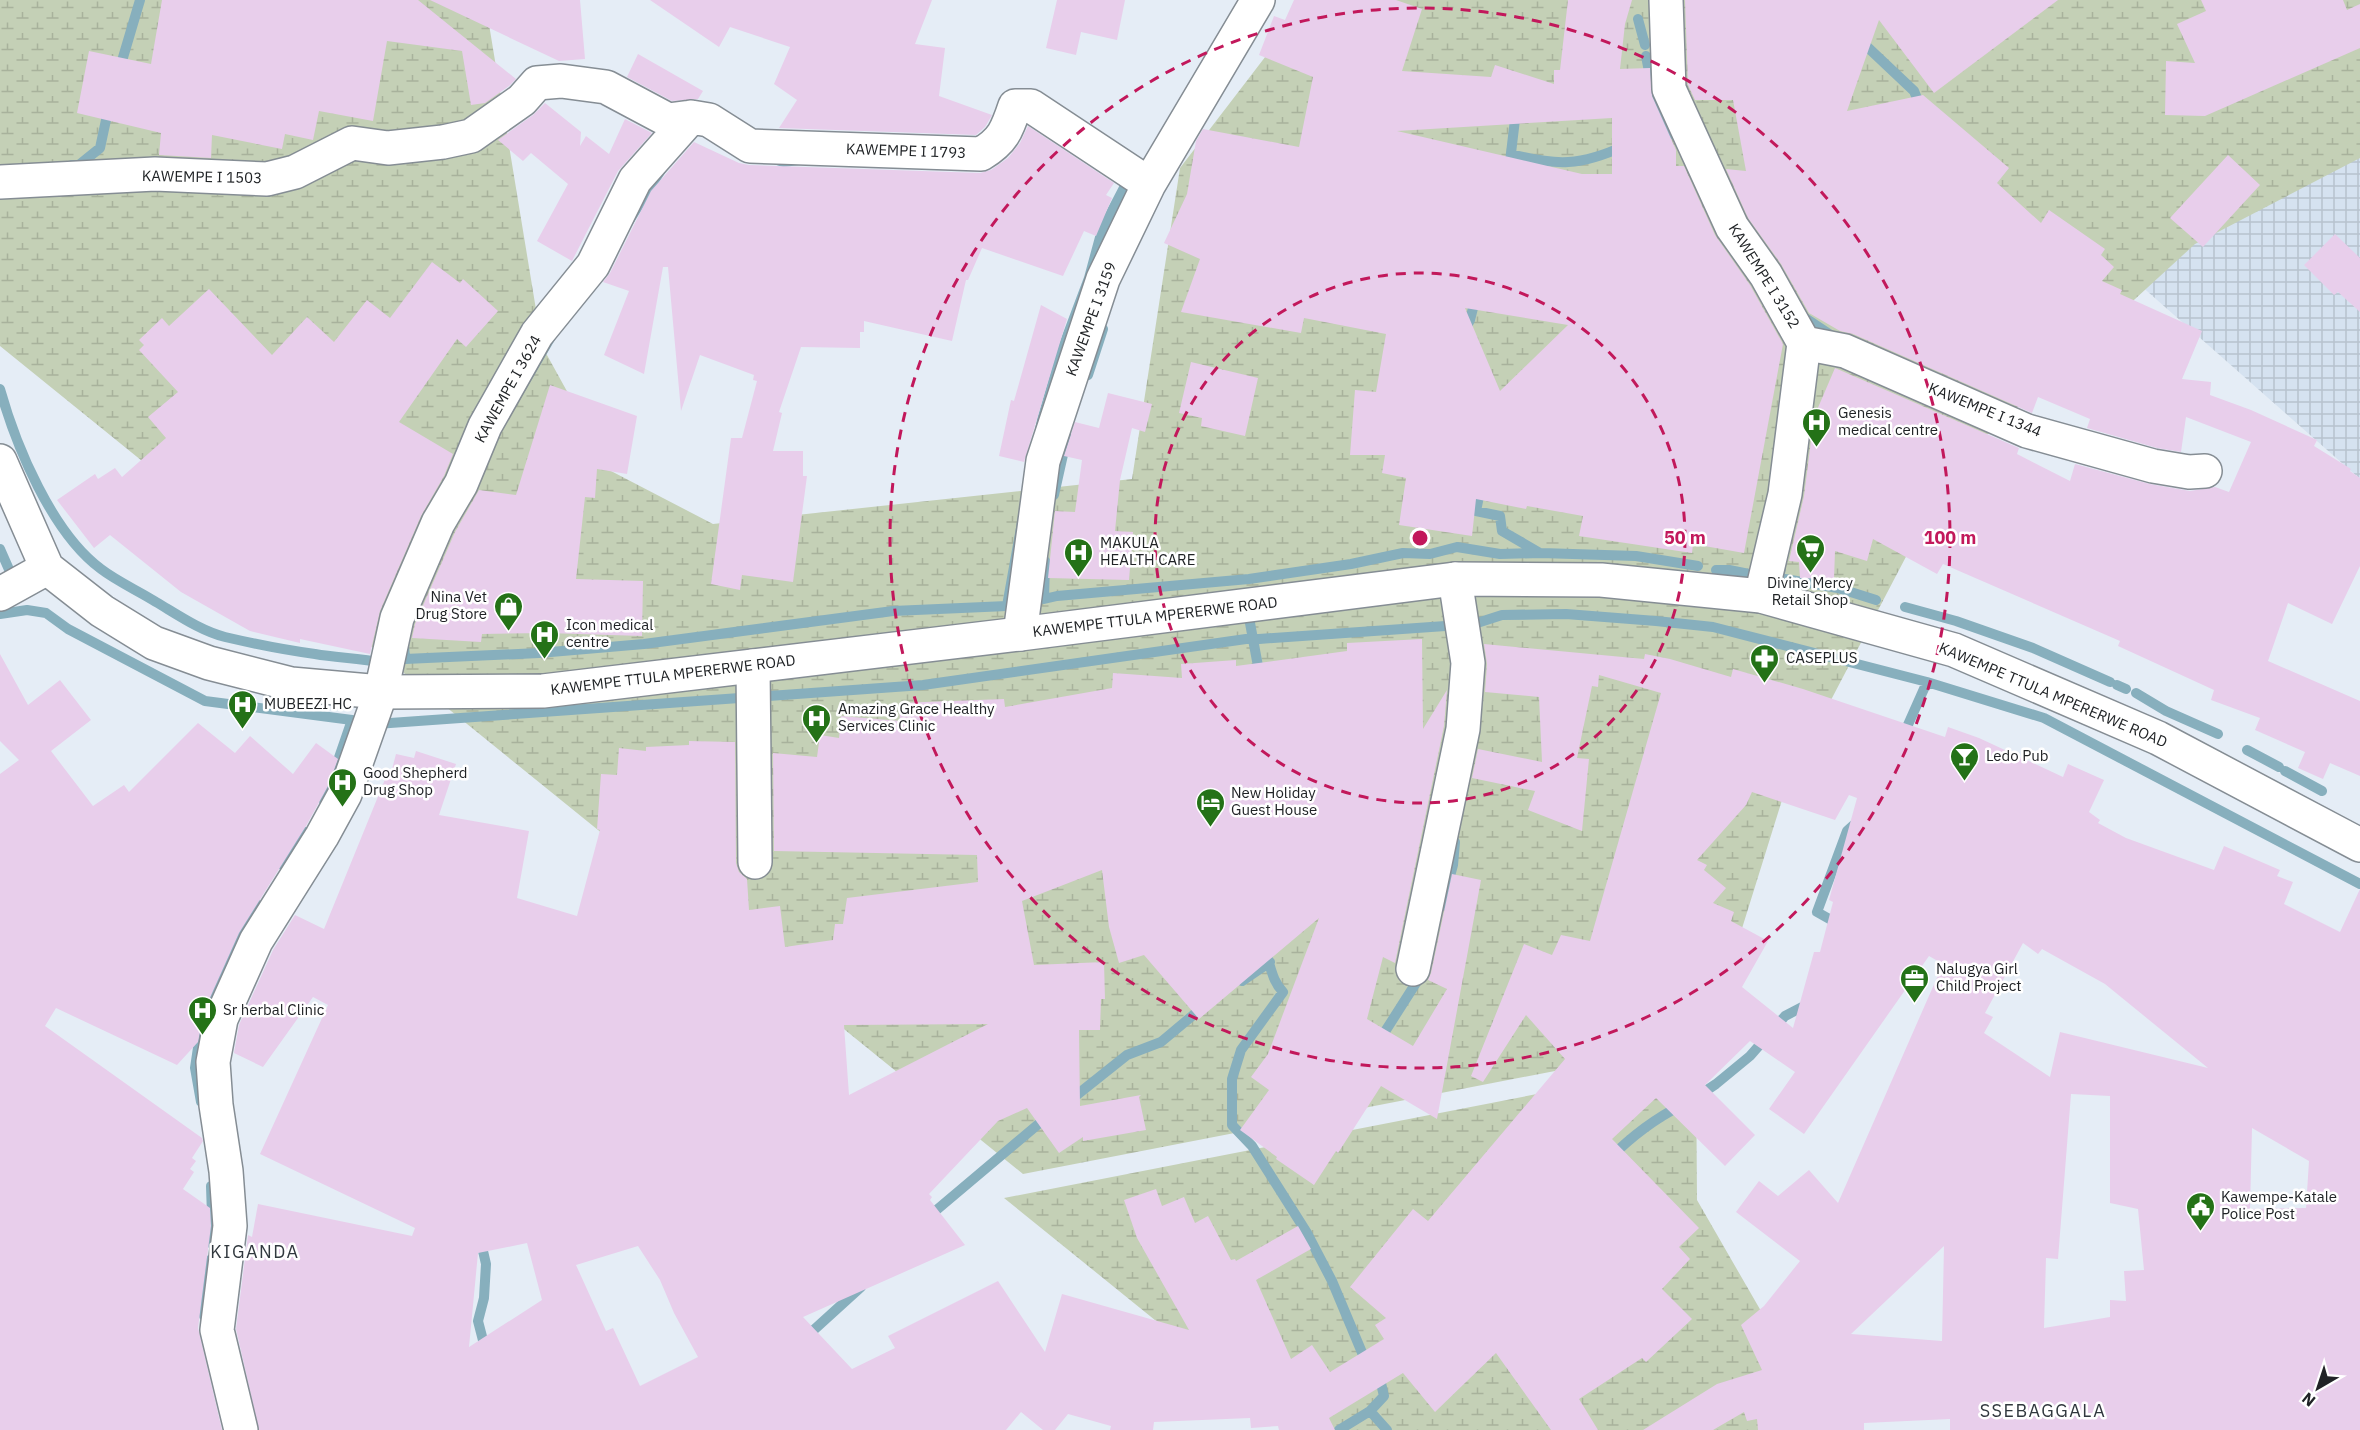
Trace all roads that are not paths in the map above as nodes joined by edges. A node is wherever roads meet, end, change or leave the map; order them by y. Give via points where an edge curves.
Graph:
1 (1258, 0) edge
2 (1666, 0) edge
3 (692, 117) junction
4 (0, 182) edge
5 (1149, 184) junction
6 (1804, 343) junction
7 (0, 461) edge
8 (2205, 471) dead end
9 (47, 568) junction
10 (1455, 579) junction
11 (0, 594) edge
12 (1761, 596) junction
13 (1020, 634) junction
14 (753, 666) junction
15 (381, 692) junction
16 (2360, 845) edge
17 (755, 862) dead end
18 (1413, 969) dead end
19 (241, 1430) edge

1 - 5 street, KAWEMPE I 3159
2 - 6 street, KAWEMPE I 3152 via 1669,89 1732,227 1766,275
3 - 4 street, KAWEMPE I 1503 via 668,120 606,87 561,81 537,83 522,100 471,136 388,148 352,143 295,172 267,179 155,174
3 - 5 street, KAWEMPE I 1793 via 709,120 750,146 981,154 996,145 1008,128 1015,106 1031,106
3 - 15 street, KAWEMPE I 3624 via 635,180 593,265 537,334 485,426 397,618
5 - 13 street, KAWEMPE I 3159 via 1103,279 1043,460
6 - 8 street, KAWEMPE I 1344 via 1845,351 2027,430 2153,466
6 - 12 street, KAWEMPE I 3152 via 1785,494
7 - 9 street, KAWEMPE TTULA MPERERWE ROAD
9 - 11 street
9 - 15 street, KAWEMPE TTULA MPERERWE ROAD via 102,611 154,643 209,663 291,684
10 - 12 street, KAWEMPE TTULA MPERERWE ROAD via 1601,580
10 - 13 street, KAWEMPE TTULA MPERERWE ROAD
10 - 18 street via 1468,663 1463,729
12 - 16 street, KAWEMPE TTULA MPERERWE ROAD via 1954,650 2158,738
13 - 14 street, KAWEMPE TTULA MPERERWE ROAD
14 - 15 street, KAWEMPE TTULA MPERERWE ROAD via 543,691
14 - 17 street
15 - 19 street, KAWEMPE I 3624 via 345,794 256,941 221,1019 213,1062 230,1226 218,1330

